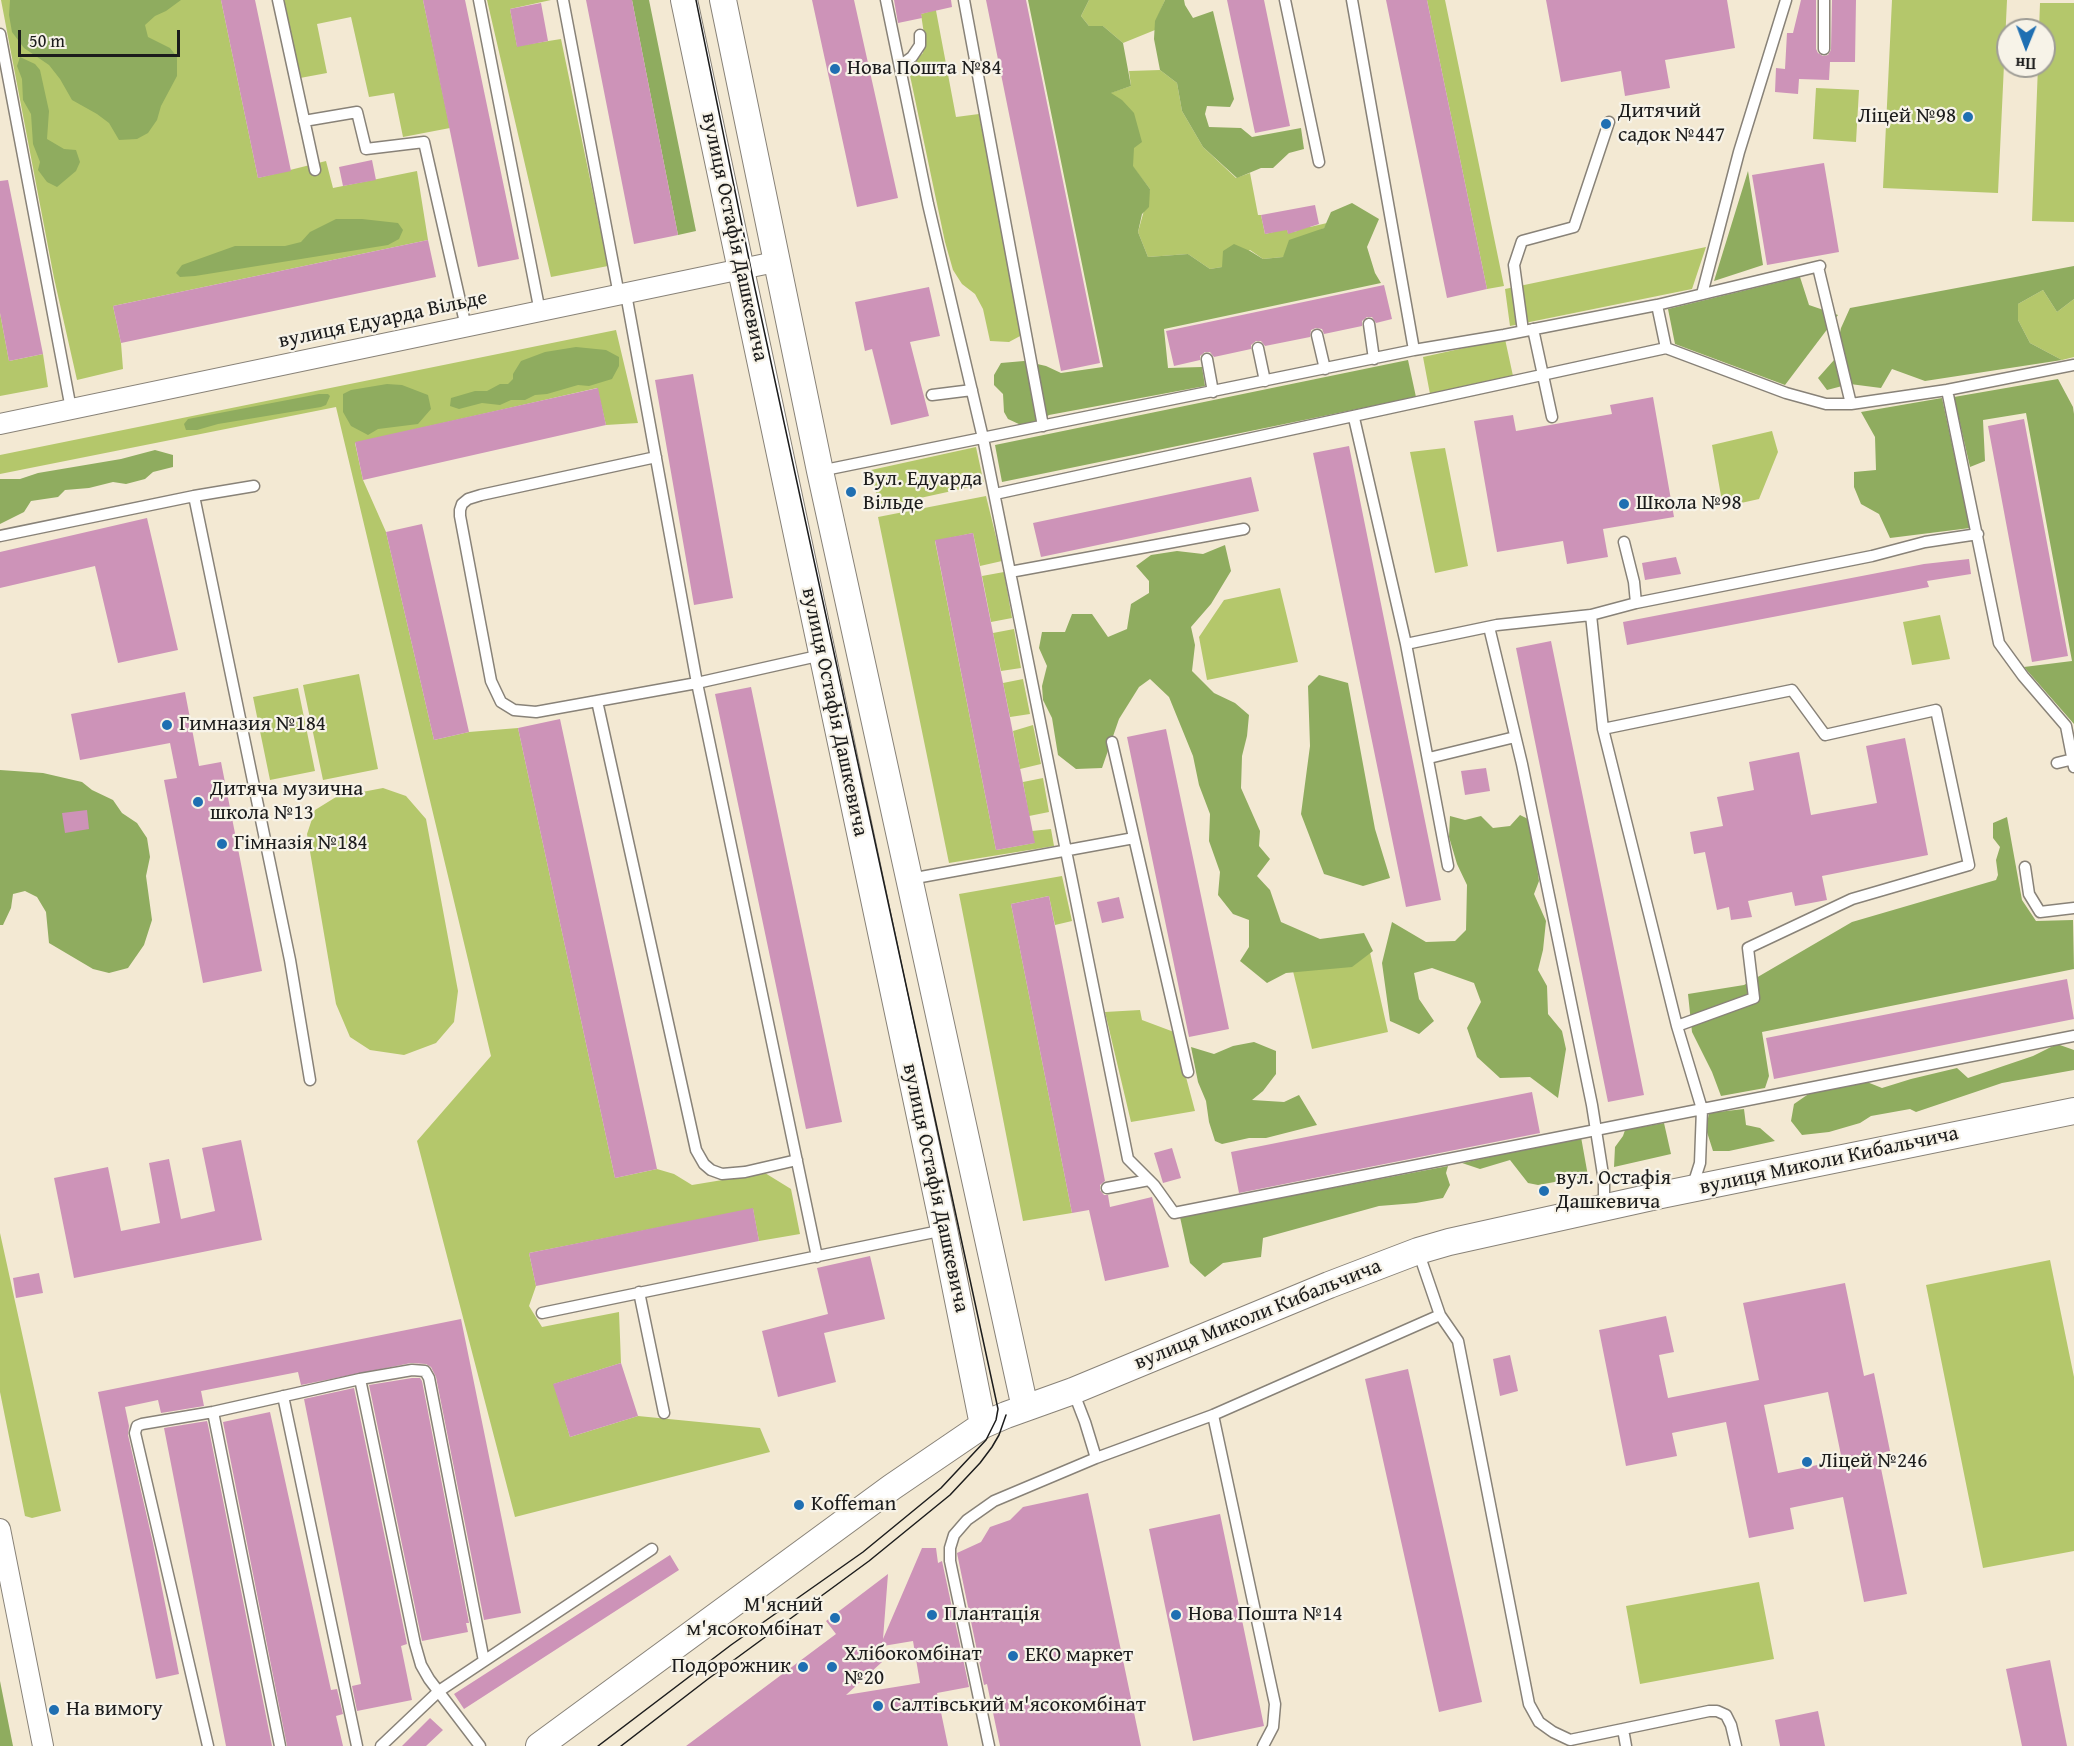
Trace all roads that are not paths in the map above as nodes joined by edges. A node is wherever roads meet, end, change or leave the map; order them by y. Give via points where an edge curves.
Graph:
1 (278, 0) edge
2 (479, 0) edge
3 (563, 0) edge
4 (684, 0) edge
5 (723, 0) edge
6 (886, 0) edge
7 (964, 0) edge
8 (1285, 0) edge
9 (1352, 0) edge
10 (1786, 0) edge
11 (1824, 0) edge
12 (0, 34) edge
13 (920, 35) dead end
14 (1824, 49) dead end
15 (901, 66) junction
16 (304, 121) junction
17 (1609, 122) dead end
18 (1319, 162) dead end
19 (315, 170) dead end
20 (776, 262) junction
21 (741, 270) junction
22 (623, 294) junction
23 (1702, 294) junction
24 (1657, 305) junction
25 (540, 312) junction
26 (1369, 324) dead end
27 (466, 327) junction
28 (1528, 330) junction
29 (1317, 335) dead end
30 (1258, 348) dead end
31 (1666, 348) junction
32 (1414, 350) junction
33 (1207, 359) dead end
34 (1374, 359) junction
35 (2074, 365) edge
36 (1325, 369) junction
37 (1542, 375) junction
38 (1265, 381) junction
39 (972, 390) junction
40 (1947, 390) junction
41 (1213, 392) junction
42 (932, 395) dead end
43 (1851, 404) junction
44 (71, 409) junction
45 (1552, 417) dead end
46 (1354, 418) junction
47 (0, 424) edge
48 (1043, 426) junction
49 (983, 438) junction
50 (656, 457) junction
51 (820, 471) junction
52 (254, 486) dead end
53 (995, 494) junction
54 (194, 496) junction
55 (1244, 529) dead end
56 (1978, 534) junction
57 (0, 536) edge
58 (1624, 542) dead end
59 (1010, 572) junction
60 (1636, 603) junction
61 (1591, 615) junction
62 (1488, 627) junction
63 (1406, 644) junction
64 (822, 655) junction
65 (697, 683) junction
66 (597, 701) junction
67 (1603, 729) junction
68 (1515, 737) junction
69 (1112, 742) dead end
70 (1429, 758) junction
71 (2057, 763) dead end
72 (2073, 764) edge
73 (1134, 838) junction
74 (1066, 852) junction
75 (1448, 867) dead end
76 (2025, 867) dead end
77 (910, 879) junction
78 (2074, 908) edge
79 (1677, 1026) junction
80 (2074, 1036) edge
81 (1188, 1072) dead end
82 (310, 1080) dead end
83 (1702, 1109) junction
84 (2074, 1111) edge
85 (1596, 1130) junction
86 (797, 1160) junction
87 (1149, 1180) junction
88 (1107, 1188) dead end
89 (1692, 1189) junction
90 (1604, 1208) junction
91 (944, 1230) junction
92 (1418, 1251) junction
93 (817, 1257) junction
94 (639, 1292) junction
95 (542, 1313) dead end
96 (1440, 1315) junction
97 (360, 1379) junction
98 (1073, 1391) junction
99 (283, 1396) junction
100 (1025, 1408) junction
101 (213, 1412) junction
102 (664, 1413) dead end
103 (1213, 1415) junction
104 (982, 1425) junction
105 (1096, 1458) junction
106 (0, 1529) edge
107 (652, 1549) dead end
108 (484, 1661) junction
109 (439, 1691) junction
110 (1623, 1729) junction
111 (43, 1746) edge
112 (208, 1746) edge
113 (280, 1746) edge
114 (357, 1746) edge
115 (381, 1746) edge
116 (480, 1746) edge
117 (539, 1746) edge
118 (989, 1746) edge
119 (1263, 1746) edge
120 (1626, 1746) edge
121 (1736, 1746) edge

1 - 16 lane
2 - 25 lane
3 - 22 lane
4 - 21 street, вулиця Остафія Дашкевича
5 - 20 street, вулиця Остафія Дашкевича
6 - 15 lane
7 - 48 lane
8 - 18 lane
9 - 32 lane
10 - 23 lane via 1739,152
11 - 14 lane
12 - 44 lane
13 - 15 lane via 920,45
15 - 39 lane
16 - 19 lane
16 - 27 lane via 357,112 366,149 424,142
17 - 28 lane via 1574,227 1522,241 1514,265
20 - 21 street, вулиця Едуарда Вільде
20 - 51 street, вулиця Остафія Дашкевича
21 - 22 street, вулиця Едуарда Вільде
21 - 64 street, вулиця Остафія Дашкевича
22 - 25 street, вулиця Едуарда Вільде
22 - 50 lane
23 - 24 lane
23 - 43 lane via 1819,266
24 - 28 lane
24 - 31 lane
25 - 27 street, вулиця Едуарда Вільде
26 - 34 lane
27 - 44 street, вулиця Едуарда Вільде
28 - 32 lane
28 - 37 lane
29 - 36 lane
30 - 38 lane
31 - 37 lane
31 - 43 lane via 1786,393 1826,404
32 - 34 lane
33 - 41 lane
34 - 36 lane
35 - 40 lane
36 - 38 lane
37 - 45 lane
37 - 46 lane
38 - 41 lane
39 - 42 lane
39 - 49 lane
40 - 43 lane
40 - 56 lane
41 - 48 lane
44 - 47 street, вулиця Едуарда Вільде
46 - 53 lane
46 - 63 lane
48 - 49 lane
49 - 51 lane
49 - 53 lane
50 - 65 lane
50 - 66 lane via 481,495 462,504 460,510 491,681 501,702 508,708 536,712
51 - 77 street, вулиця Остафія Дашкевича
52 - 54 lane
53 - 59 lane
54 - 57 lane
54 - 82 lane via 290,960
55 - 59 lane
56 - 60 lane
56 - 72 lane via 1999,644 2067,726
58 - 60 lane
59 - 74 lane
60 - 61 lane
61 - 62 lane
61 - 67 lane
62 - 63 lane
62 - 68 lane
63 - 70 lane
64 - 65 lane
64 - 91 street, вулиця Остафія Дашкевича
65 - 66 lane
65 - 86 lane
66 - 86 lane via 696,1150 704,1164 722,1174
67 - 79 lane
67 - 79 lane via 1792,690 1825,735 1936,710 1970,865 1852,899 1748,948 1754,998
68 - 70 lane
68 - 85 lane
69 - 73 lane
70 - 75 lane
71 - 72 lane
73 - 74 lane
73 - 81 lane
74 - 77 lane
74 - 87 lane via 1128,1158
76 - 78 lane via 2029,894 2040,912
77 - 100 street, вулиця Остафія Дашкевича
79 - 83 lane
80 - 83 lane
83 - 85 lane
83 - 89 lane via 1700,1163
84 - 89 street, вулиця Миколи Кибальчича
85 - 87 lane via 1174,1213
85 - 90 lane
86 - 93 lane
87 - 88 lane
89 - 90 street, вулиця Миколи Кибальчича
90 - 92 street, вулиця Миколи Кибальчича
91 - 93 lane
91 - 104 street, вулиця Остафія Дашкевича
92 - 96 lane
92 - 98 street, вулиця Миколи Кибальчича
93 - 94 lane
94 - 95 lane
94 - 102 lane
96 - 103 lane
96 - 110 lane via 1458,1341 1529,1704 1539,1722 1570,1740
97 - 99 lane
97 - 108 lane via 418,1369 429,1378
97 - 109 lane via 415,1644 422,1665
98 - 100 street, вулиця Миколи Кибальчича
98 - 105 lane
99 - 101 lane
99 - 114 lane
100 - 104 street, вулиця Миколи Кибальчича
101 - 112 lane via 142,1424 135,1433
101 - 113 lane
103 - 105 lane
103 - 119 lane via 1275,1704 1274,1727
104 - 117 street, вулиця Миколи Кибальчича
105 - 118 lane via 994,1501 967,1520 954,1535 950,1561
106 - 111 street
107 - 108 lane
108 - 109 lane
109 - 115 lane
109 - 116 lane
110 - 120 lane
110 - 121 lane via 1717,1711 1726,1715

